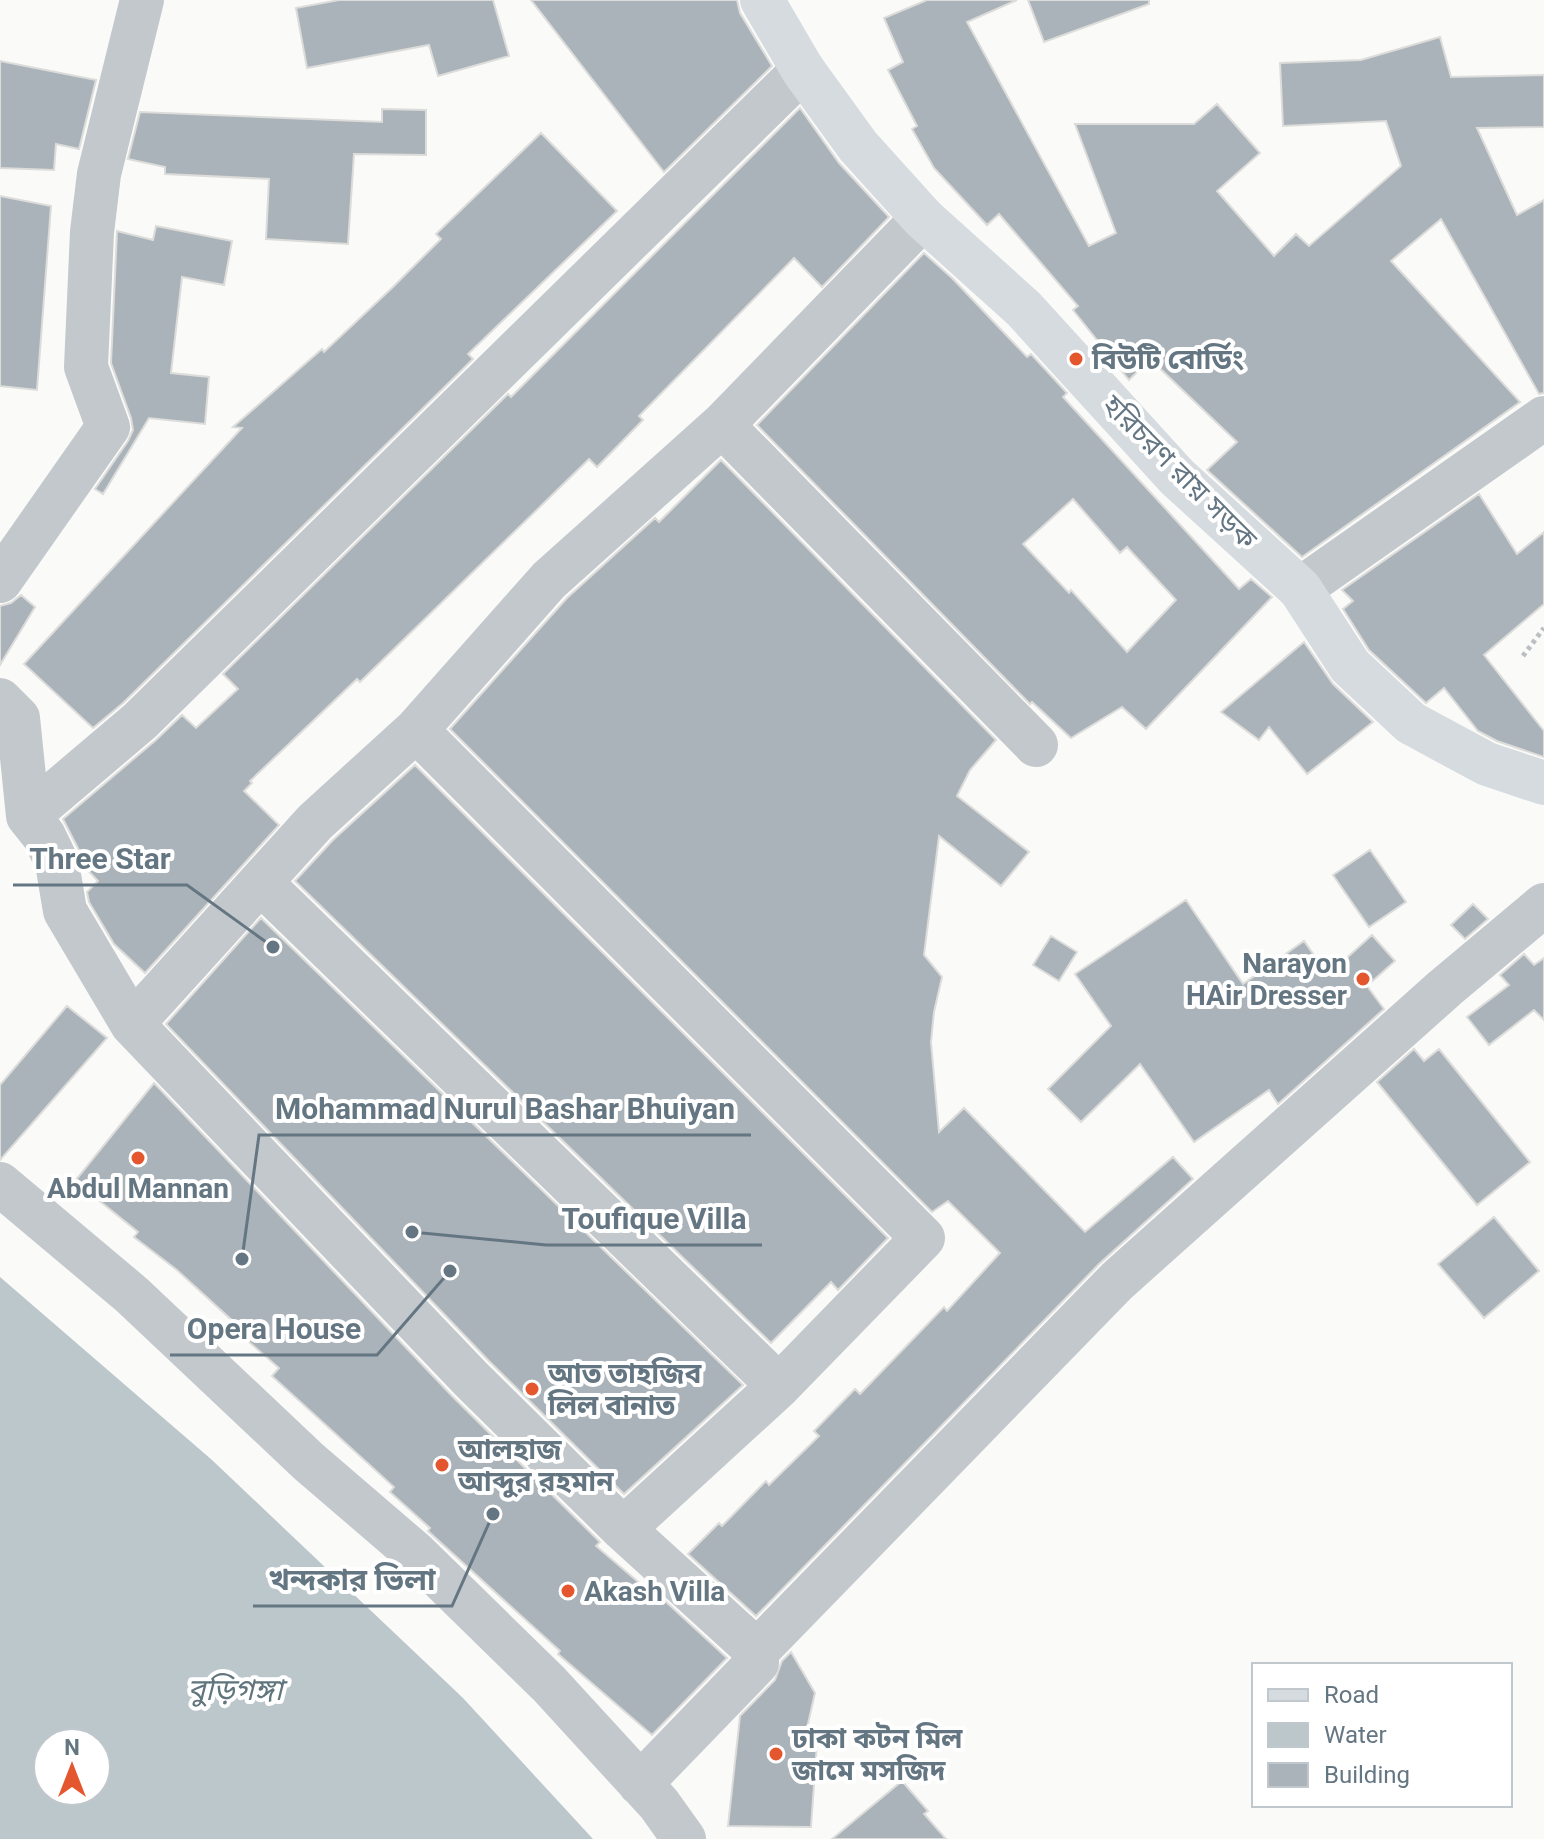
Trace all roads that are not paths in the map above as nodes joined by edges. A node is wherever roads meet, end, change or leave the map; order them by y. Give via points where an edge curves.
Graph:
1 (142, 0) edge
2 (762, 0) edge
3 (803, 70) junction
4 (923, 218) junction
5 (1544, 418) edge
6 (722, 425) junction
7 (0, 581) edge
8 (1300, 589) junction
9 (0, 700) edge
10 (416, 730) junction
11 (1036, 745) dead end
12 (1544, 783) edge
13 (28, 816) junction
14 (261, 883) junction
15 (1544, 905) edge
16 (132, 1024) junction
17 (0, 1184) edge
18 (779, 1386) junction
19 (623, 1529) junction
20 (757, 1651) junction
21 (640, 1784) junction
22 (684, 1839) edge

1 - 7 street via 99,174 92,232 86,367 108,427
2 - 3 main road, হরিচরণ রায় সড়ক
3 - 4 main road, হরিচরণ রায় সড়ক via 858,146
3 - 13 street via 140,721
4 - 6 street
4 - 8 main road, হরিচরণ রায় সড়ক via 1024,309 1177,477
5 - 8 street
6 - 10 street via 549,580
6 - 11 street
8 - 12 main road, হরিচরণ রায় সড়ক via 1350,666 1411,723 1487,764
9 - 13 street via 18,718
10 - 14 street via 315,822
10 - 18 street via 923,1238
13 - 16 street via 57,863 65,911
14 - 16 street
14 - 18 street
15 - 20 street via 1117,1281
16 - 19 street via 471,1379
17 - 21 street via 132,1295 309,1462 415,1553 549,1684
18 - 19 street
19 - 20 street
20 - 21 street via 757,1663
21 - 22 street

